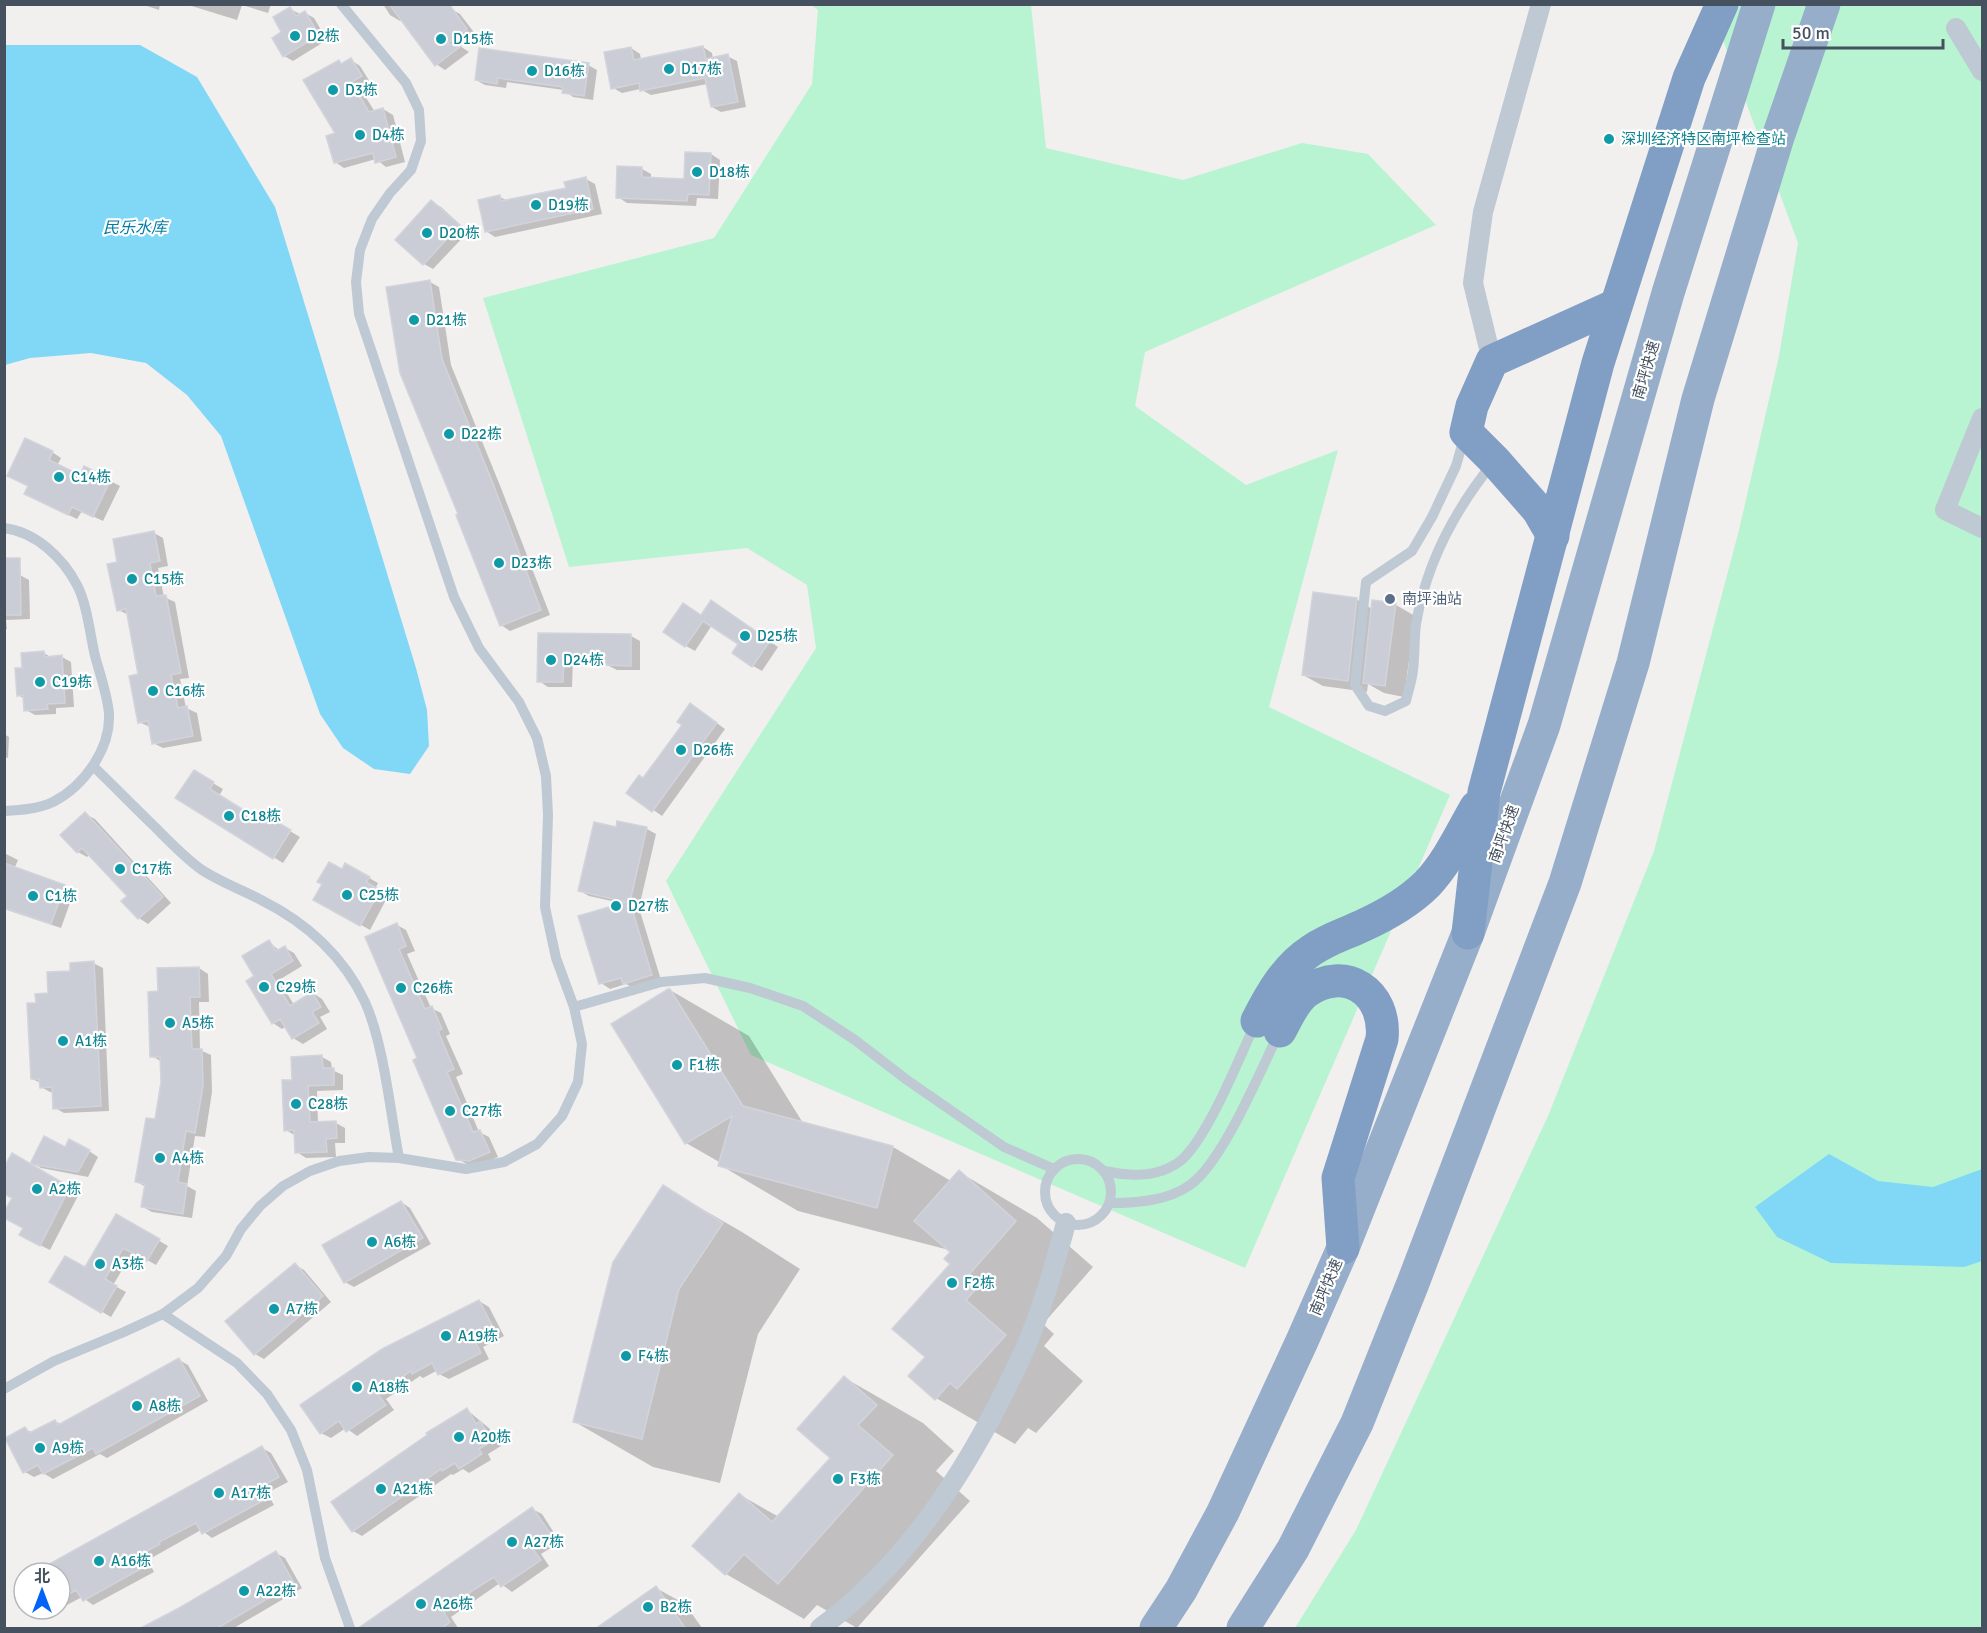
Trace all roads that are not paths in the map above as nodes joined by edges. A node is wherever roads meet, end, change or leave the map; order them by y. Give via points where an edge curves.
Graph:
1 (342, 4) edge
2 (1541, 4) edge
3 (1722, 4) edge
4 (1759, 4) edge
5 (1824, 4) edge
6 (1956, 28) dead end
7 (1983, 71) edge
8 (1616, 305) junction
9 (1492, 361) junction
10 (1983, 417) edge
11 (1466, 432) junction
12 (1495, 461) junction
13 (4, 528) edge
14 (1983, 528) edge
15 (1552, 536) junction
16 (93, 766) junction
17 (1484, 792) junction
18 (4, 811) edge
19 (1468, 933) junction
20 (573, 1007) junction
21 (1268, 1026) junction
22 (399, 1158) junction
23 (1054, 1169) junction
24 (1104, 1171) junction
25 (1110, 1203) junction
26 (1066, 1223) junction
27 (1343, 1248) junction
28 (163, 1314) junction
29 (4, 1389) edge
30 (350, 1629) edge
31 (820, 1629) edge
32 (1156, 1629) edge
33 (1243, 1629) edge

1 - 20 lane via 406,83 419,110 421,141 411,170 372,219 360,250 356,282 359,314 454,597 479,648 519,702 537,738 548,796 545,907 556,958
2 - 9 street via 1483,212 1473,283
3 - 8 highway via 1689,78
4 - 19 highway, 南坪快速 via 1668,293 1544,725
5 - 33 highway via 1774,149 1698,399 1633,663 1565,883 1357,1423 1293,1549
6 - 7 street
8 - 9 highway
8 - 15 highway
9 - 11 highway via 1472,406
10 - 14 street via 1945,510
11 - 12 highway
11 - 12 lane via 1456,466 1412,551 1366,582 1355,685 1369,706 1385,711 1406,701 1413,673 1416,625 1430,570 1451,525
12 - 15 highway via 1538,510
13 - 16 lane via 39,541 62,561 78,586 109,714 105,741
15 - 17 highway
16 - 18 lane via 76,787 53,802 27,810
16 - 22 lane via 201,869 298,922 343,966 365,1002 378,1042
17 - 19 highway
17 - 21 highway via 1453,848 1426,885 1363,926 1310,951 1277,983
19 - 27 highway, 南坪快速
20 - 22 lane via 582,1044 578,1082 562,1116 537,1144 504,1162 466,1169
20 - 23 lane via 661,982 705,978 802,1005 1004,1147
21 - 24 lane via 1196,1145 1177,1164 1153,1173 1128,1176
21 - 25 lane via 1221,1148 1207,1168 1190,1185 1167,1196 1137,1203
21 - 27 highway via 1304,993 1325,981 1346,982 1363,989 1378,1005 1384,1023 1382,1039 1338,1178
22 - 28 lane via 369,1156 339,1161 283,1186 260,1206 226,1256 198,1288
23 - 24 lane via 1063,1162 1085,1159
23 - 26 lane via 1045,1190 1046,1201 1050,1210
24 - 25 lane via 1110,1181
25 - 26 lane via 1097,1220 1077,1226
26 - 31 street via 1024,1352 960,1473 922,1527 879,1576
27 - 32 highway, 南坪快速 via 1223,1512
28 - 29 lane via 54,1361
28 - 30 lane via 237,1363 267,1394 291,1430 307,1470 325,1558

